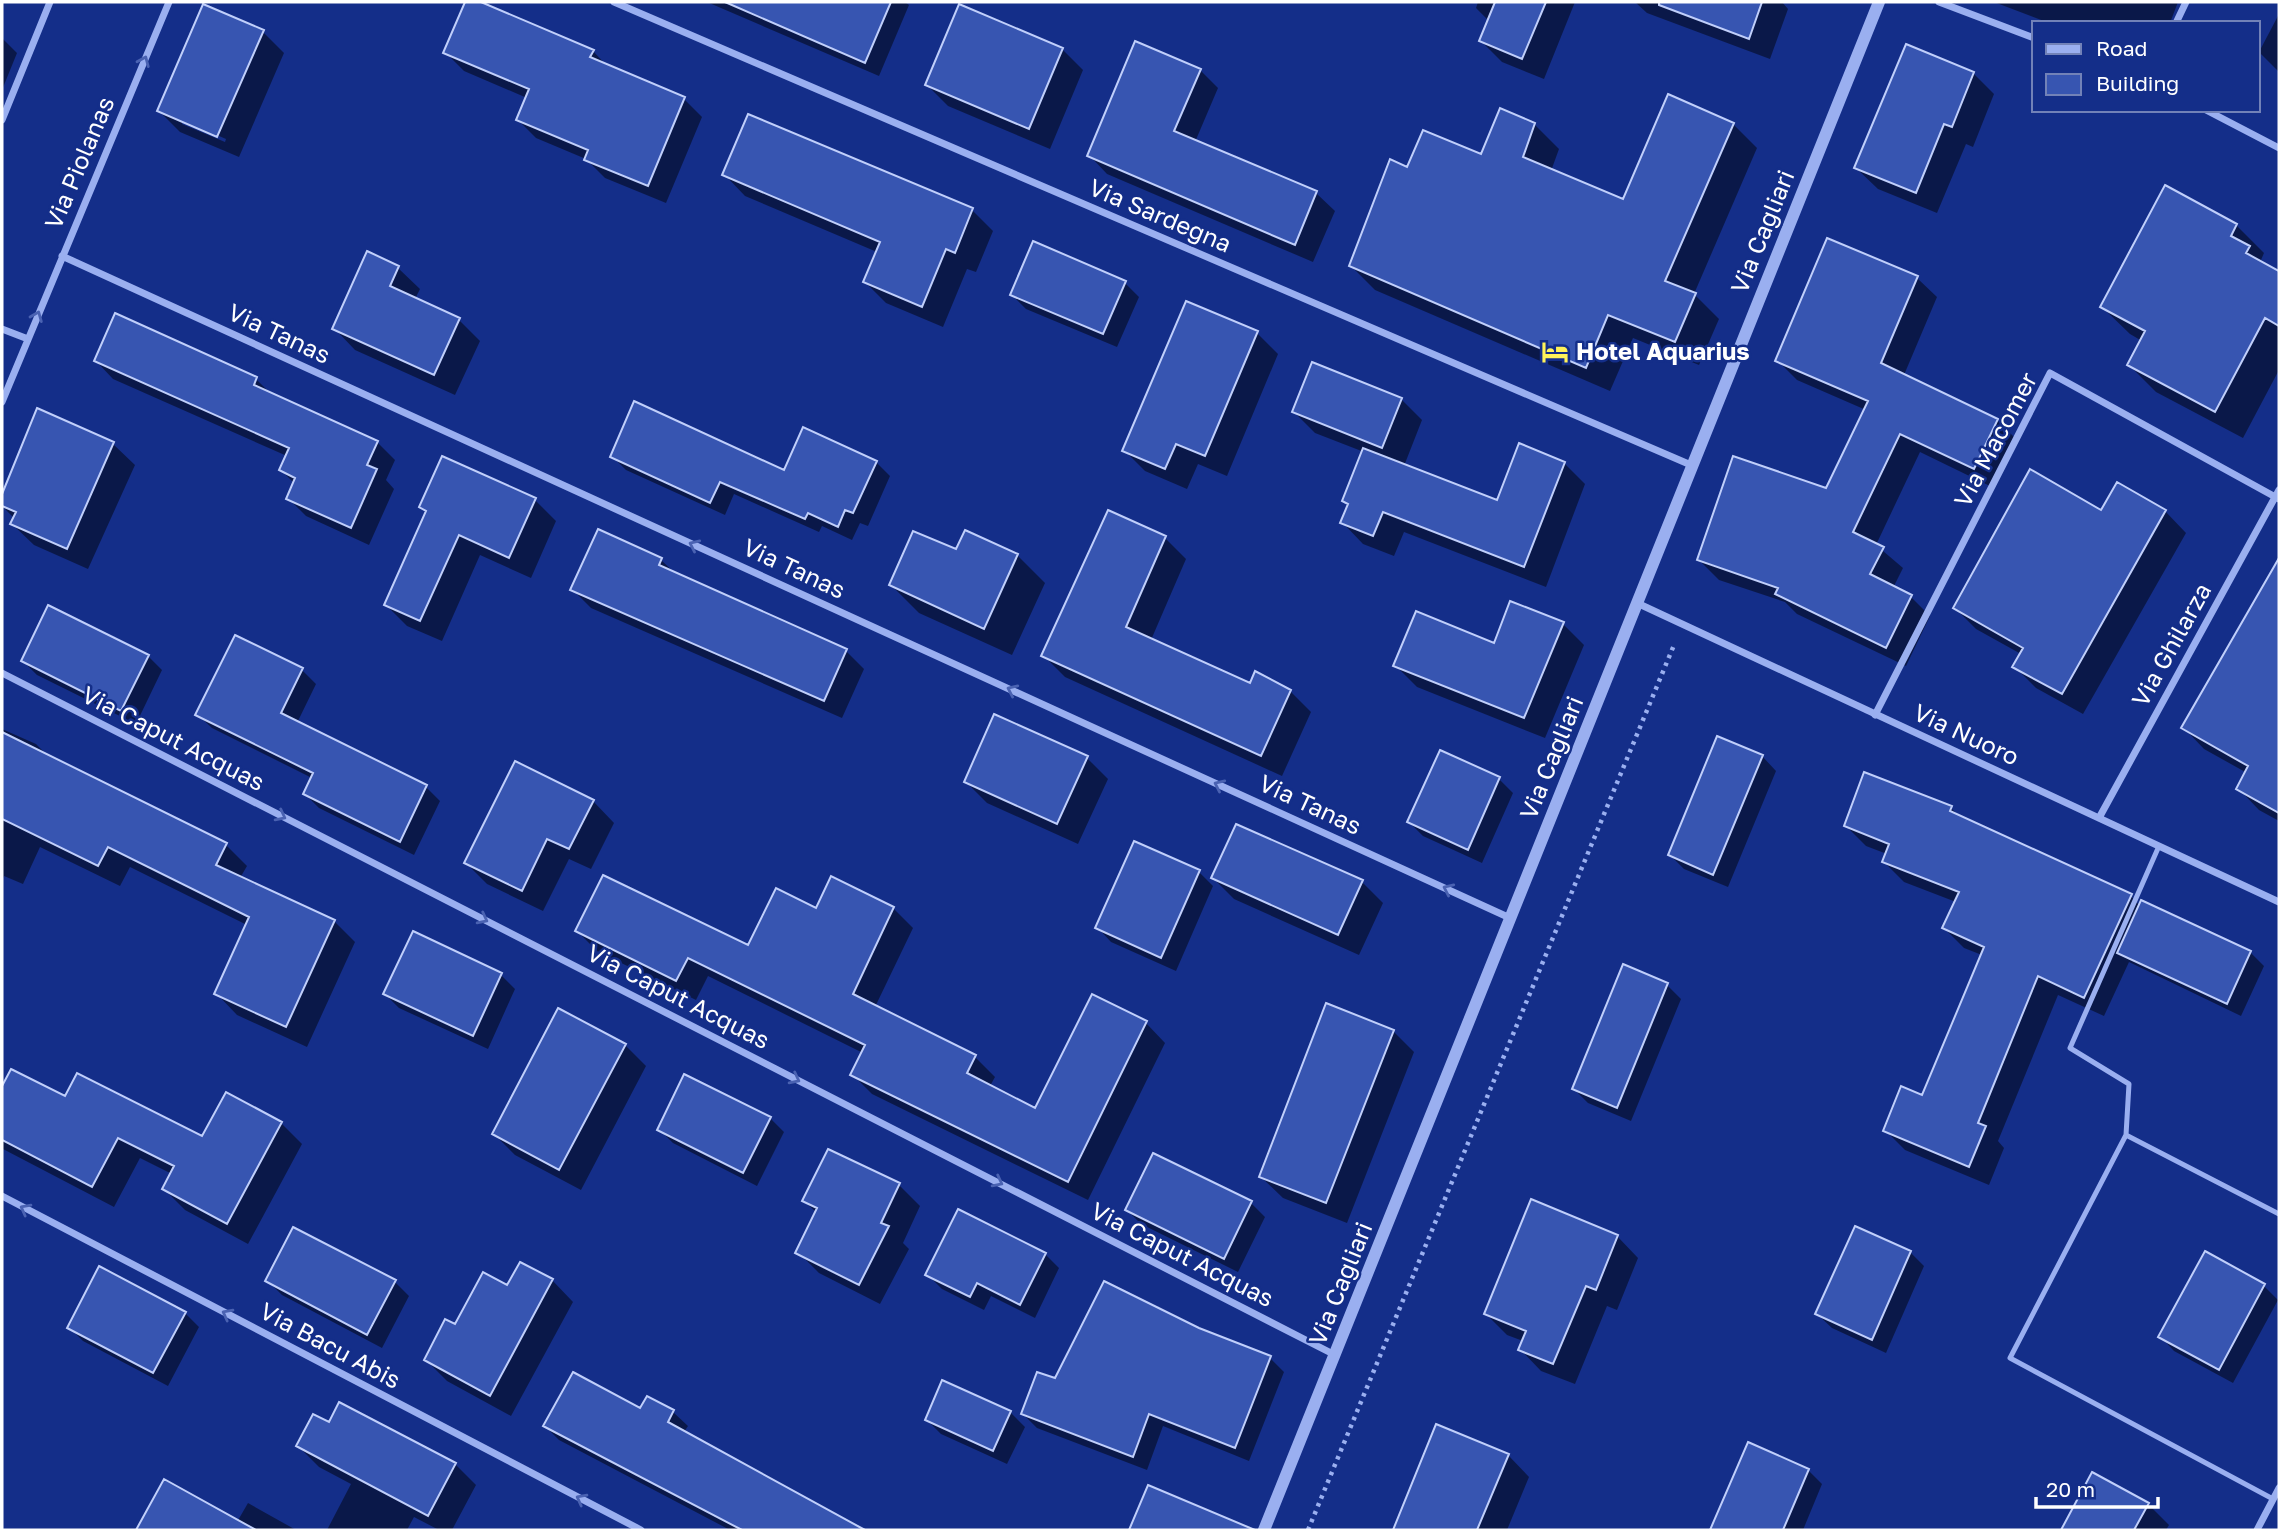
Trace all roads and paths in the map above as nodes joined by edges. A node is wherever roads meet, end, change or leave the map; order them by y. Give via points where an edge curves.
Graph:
1 (50, 2) edge
2 (169, 2) edge
3 (614, 2) edge
4 (1879, 2) edge
5 (1939, 2) edge
6 (2186, 2) edge
7 (2177, 21) edge
8 (2032, 37) edge
9 (2210, 112) edge
10 (2, 120) edge
11 (2279, 148) edge
12 (62, 256) junction
13 (2, 329) edge
14 (28, 339) junction
15 (2, 402) edge
16 (1691, 465) junction
17 (2278, 496) edge
18 (1637, 603) junction
19 (1682, 625) junction
20 (2, 673) edge
21 (1875, 715) junction
22 (2099, 818) junction
23 (2159, 846) junction
24 (2279, 902) edge
25 (1510, 918) junction
26 (2126, 1135) junction
27 (2, 1196) edge
28 (2279, 1214) edge
29 (1336, 1356) junction
30 (2279, 1488) edge
31 (2273, 1499) junction
32 (641, 1530) edge
33 (1264, 1530) edge
34 (1308, 1530) edge
35 (2257, 1530) edge

1 - 10 street
12 -> 2 street, Via Piolanas
3 - 16 street, Via Sardegna
4 - 16 street, Via Cagliari
5 - 8 street
6 - 7 street
9 - 11 street
14 -> 12 street, Via Piolanas
25 -> 12 street, Via Tanas
13 - 14 street
14 - 15 street, Via Piolanas
16 - 18 street, Via Cagliari
17 - 21 street, Via Macomer via 2049,373
17 - 22 street, Via Ghilarza
18 - 19 street, Via Nuoro
18 - 25 street, Via Cagliari
19 - 21 street, Via Nuoro
19 - 34 path
20 -> 29 street, Via Caput Acquas
21 - 22 street, Via Nuoro
22 - 23 street, Via Nuoro
23 - 24 street, Via Nuoro
23 - 26 lane via 2070,1048 2129,1084
25 - 29 street, Via Cagliari
26 - 28 lane
26 - 31 lane via 2010,1358
32 -> 27 street, Via Bacu Abis
29 - 33 street, Via Cagliari
30 - 31 street
31 - 35 street

